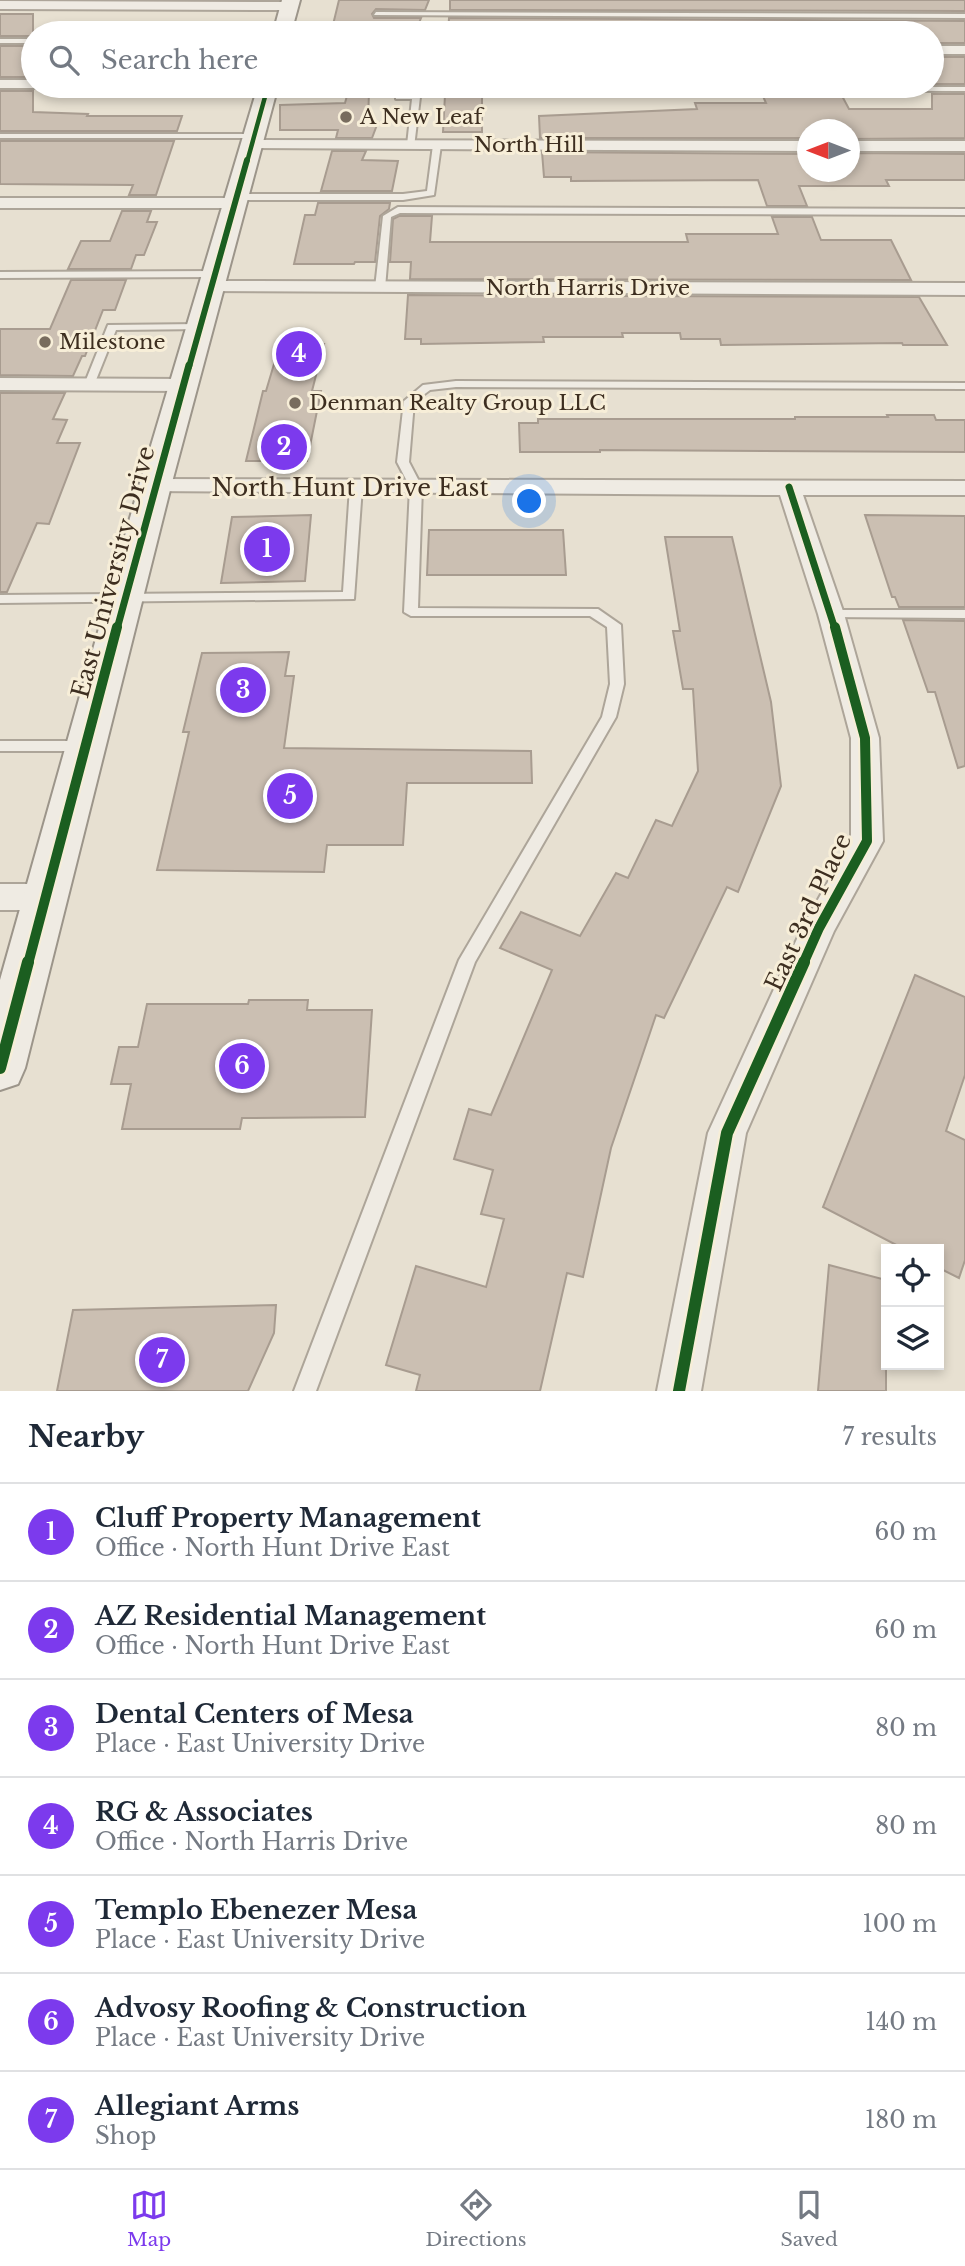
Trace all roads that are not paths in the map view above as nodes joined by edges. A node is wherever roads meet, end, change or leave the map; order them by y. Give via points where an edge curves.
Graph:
1 (290, 3) edge
2 (0, 5) edge
3 (376, 14) dead end
4 (965, 16) edge
5 (285, 21) edge
6 (0, 41) edge
7 (21, 41) edge
8 (944, 50) edge
9 (965, 50) edge
10 (0, 83) edge
11 (21, 84) edge
12 (944, 89) edge
13 (965, 89) edge
14 (265, 98) edge
15 (416, 98) edge
16 (0, 136) edge
17 (252, 140) junction
18 (411, 145) junction
19 (437, 145) junction
20 (797, 146) edge
21 (860, 146) edge
22 (965, 146) edge
23 (235, 200) junction
24 (0, 203) edge
25 (965, 212) edge
26 (0, 275) edge
27 (213, 281) junction
28 (380, 288) junction
29 (965, 289) edge
30 (200, 327) junction
31 (0, 384) edge
32 (89, 385) junction
33 (184, 385) junction
34 (965, 386) edge
35 (155, 486) junction
36 (356, 487) junction
37 (416, 487) junction
38 (789, 487) junction
39 (965, 488) edge
40 (127, 596) junction
41 (0, 599) edge
42 (831, 614) junction
43 (965, 614) edge
44 (0, 746) edge
45 (87, 746) junction
46 (0, 897) edge
47 (48, 897) junction
48 (0, 1069) edge
49 (305, 1391) edge
50 (680, 1391) edge

1 - 2 street
1 - 5 main road
3 - 4 lane
6 - 7 lane
8 - 9 street
10 - 11 street
12 - 13 lane
14 - 17 main road, East University Drive
15 - 18 lane
16 - 17 lane
17 - 18 street, North Hill
17 - 23 main road, East University Drive
18 - 19 street, North Hill
19 - 20 street, North Hill
19 - 23 lane via 431,193
21 - 22 street
23 - 24 street
23 - 27 main road, East University Drive
25 - 28 lane via 398,210 387,216
26 - 27 lane
27 - 28 street, North Harris Drive
27 - 30 main road, East University Drive
28 - 29 street, North Harris Drive
30 - 32 lane via 112,327
30 - 33 main road, East University Drive
31 - 32 street
32 - 33 street
33 - 35 main road, East University Drive
34 - 37 lane via 427,387 409,401 403,462
35 - 36 street, North Hunt Drive East
35 - 40 main road, East University Drive
36 - 37 street, North Hunt Drive East
36 - 40 lane via 348,596
37 - 38 street, North Hunt Drive East
37 - 49 lane via 411,612 593,612 614,625 617,684 609,716 467,960
38 - 39 street, North Hunt Drive East
38 - 42 street, East 3rd Place
40 - 41 lane
40 - 45 main road, East University Drive
42 - 43 lane
42 - 50 street, East 3rd Place via 865,738 867,841 819,928 727,1133
44 - 45 lane
45 - 47 main road, East University Drive
46 - 47 street
47 - 48 main road, East University Drive

